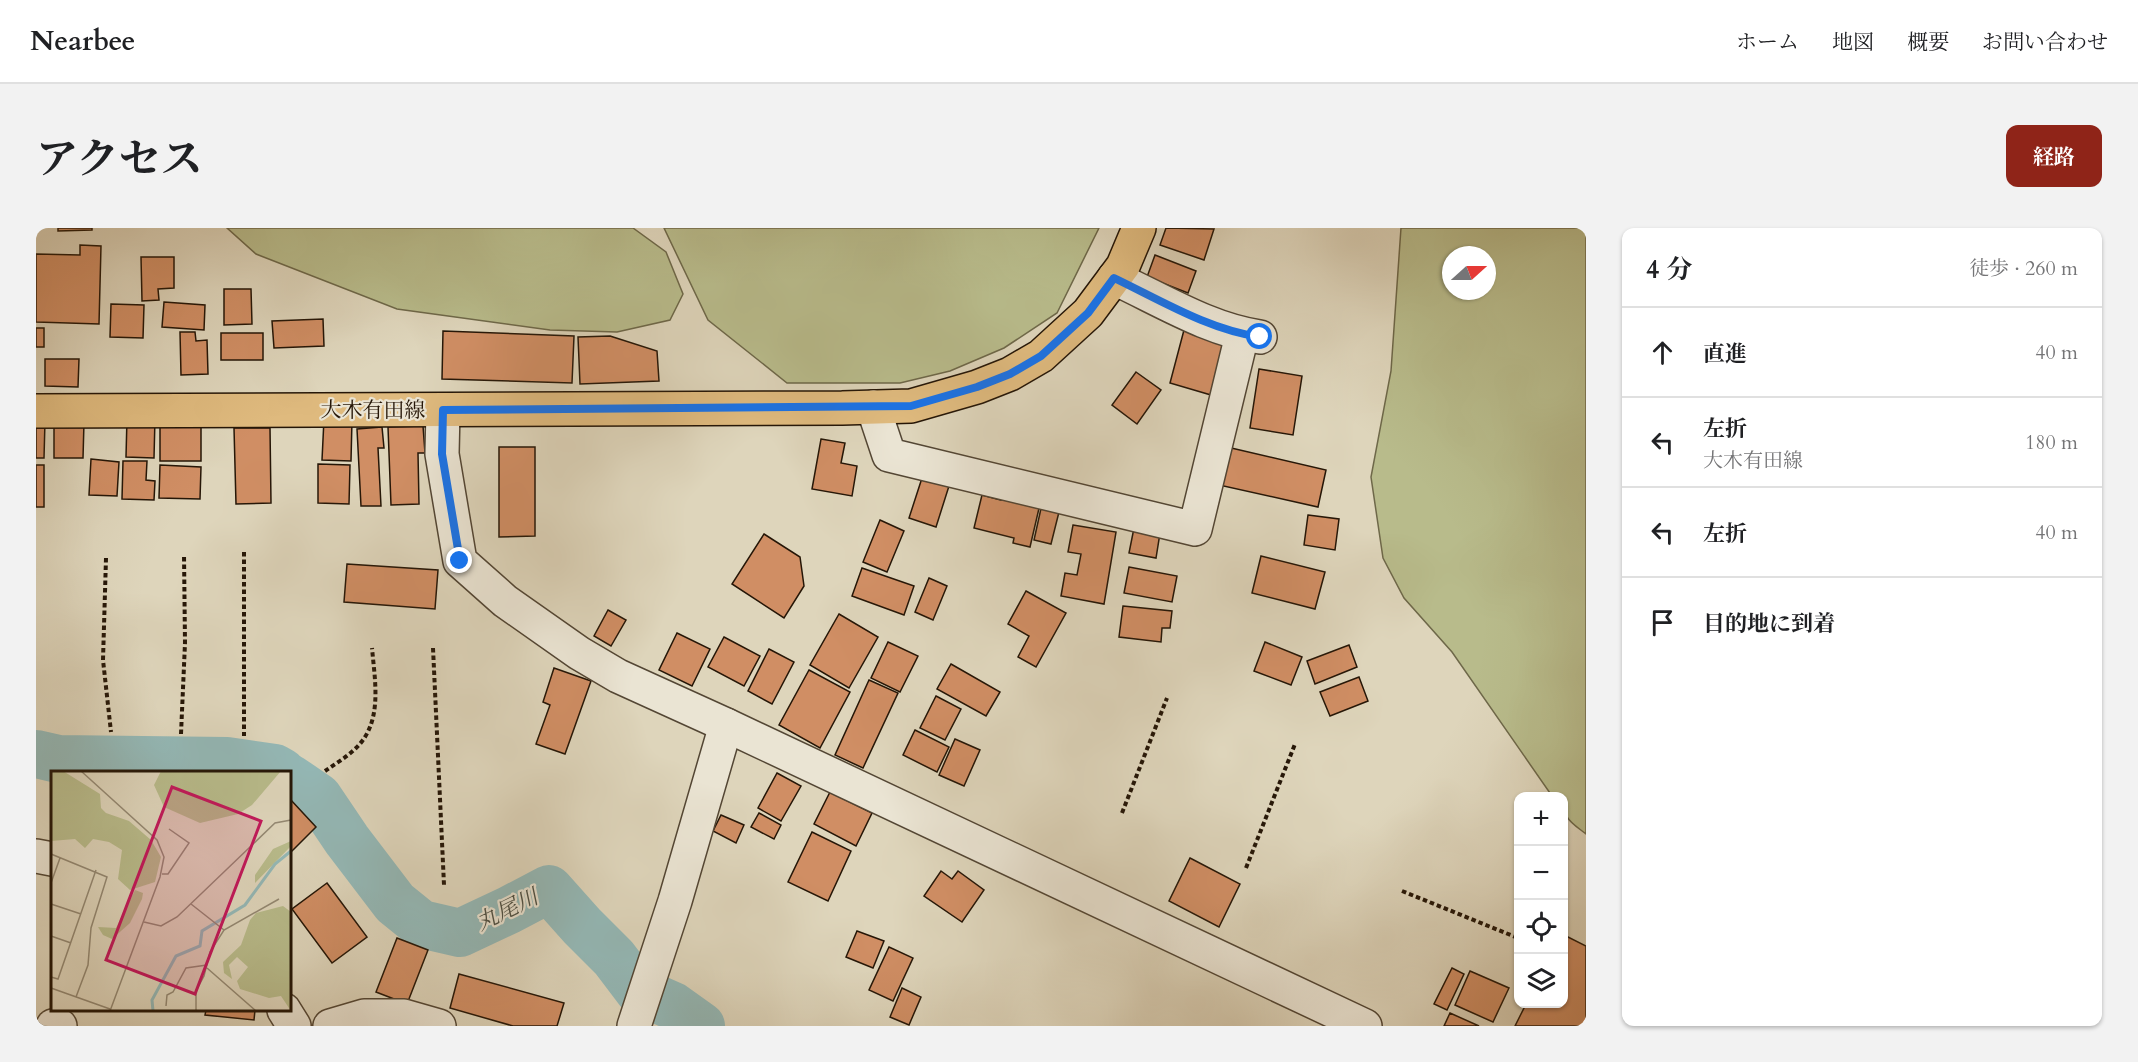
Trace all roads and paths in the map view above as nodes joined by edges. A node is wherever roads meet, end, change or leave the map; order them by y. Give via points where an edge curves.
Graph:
1 (1139, 228) edge
2 (1114, 278) junction
3 (873, 407) junction
4 (443, 410) junction
5 (36, 411) edge
6 (244, 552) dead end
7 (184, 554) dead end
8 (106, 558) dead end
9 (372, 648) dead end
10 (434, 648) dead end
11 (1167, 698) dead end
12 (726, 725) junction
13 (111, 732) dead end
14 (182, 734) dead end
15 (244, 736) dead end
16 (1295, 744) dead end
17 (326, 771) dead end
18 (1122, 813) dead end
19 (36, 856) edge
20 (51, 859) edge
21 (1246, 868) dead end
22 (444, 885) dead end
23 (1402, 891) dead end
24 (1514, 936) edge
25 (285, 1011) edge
26 (53, 1026) edge
27 (60, 1026) edge
28 (294, 1026) edge
29 (330, 1026) edge
30 (439, 1026) edge
31 (634, 1026) edge
32 (1365, 1026) edge

1 - 2 main road, 大木有田線
2 - 3 main road, 大木有田線 via 1088,313 1041,356 1010,374 911,406
2 - 3 street via 1206,321 1251,336 1195,529 889,455
3 - 4 main road, 大木有田線
4 - 5 main road, 大木有田線
4 - 12 street via 442,454 460,561 505,601 579,653 618,676
6 - 15 path
7 - 14 path
8 - 13 path via 104,660
9 - 17 path via 376,691 372,722 357,747
10 - 22 path
11 - 18 path
12 - 31 street
12 - 32 street
16 - 21 path
19 - 20 street
23 - 24 path
25 - 28 street
26 - 27 street
29 - 30 street via 363,1016 404,1016

